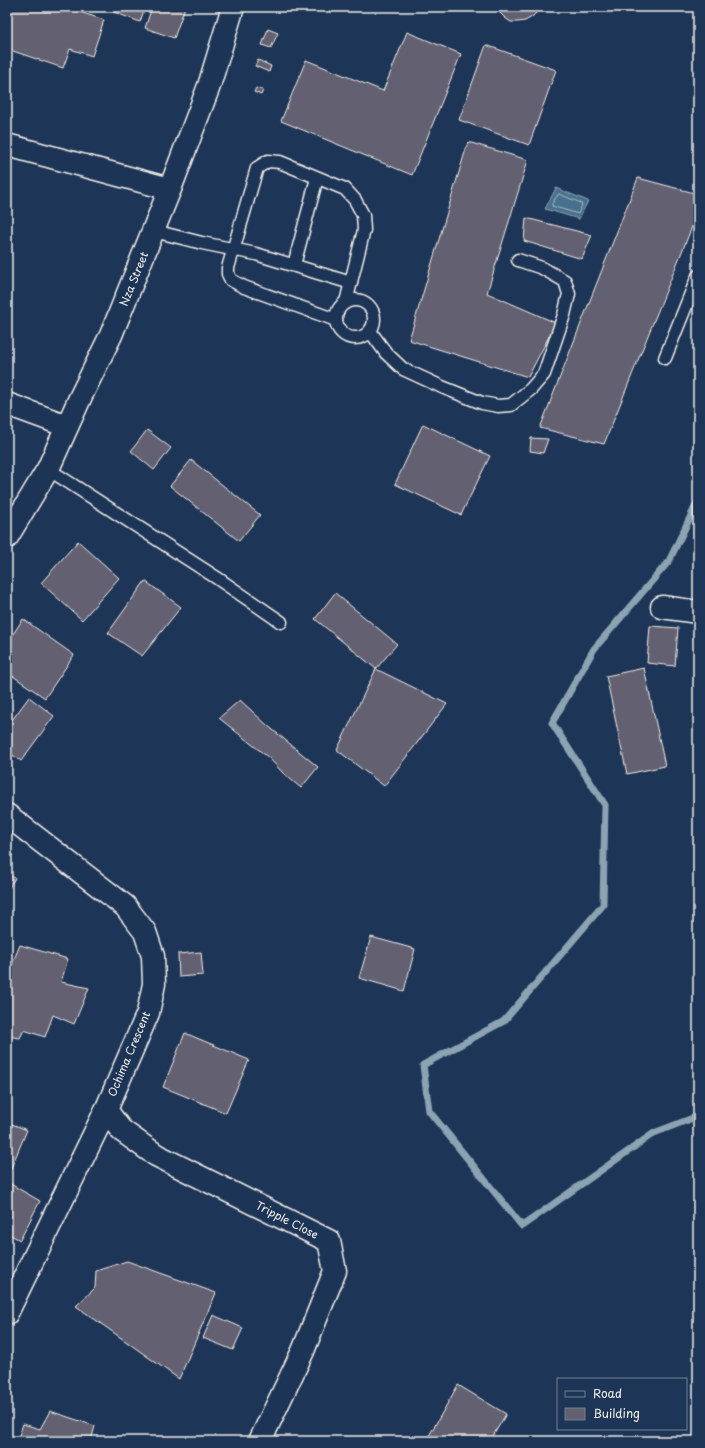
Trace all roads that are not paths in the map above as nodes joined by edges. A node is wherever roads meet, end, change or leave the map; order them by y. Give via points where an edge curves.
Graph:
1 (233, 7) edge
2 (7, 145) edge
3 (317, 178) junction
4 (170, 189) junction
5 (154, 231) junction
6 (234, 250) junction
7 (518, 260) dead end
8 (294, 265) junction
9 (698, 276) edge
10 (351, 283) junction
11 (346, 302) junction
12 (336, 320) junction
13 (370, 332) junction
14 (666, 358) dead end
15 (7, 404) edge
16 (67, 426) junction
17 (48, 470) junction
18 (7, 538) edge
19 (662, 607) dead end
20 (698, 612) edge
21 (281, 622) dead end
22 (7, 815) edge
23 (106, 1110) junction
24 (7, 1313) edge
25 (260, 1441) edge

1 - 4 street, Nza Street via 209,86
2 - 4 street
3 - 6 lane via 280,162 268,161 257,168
3 - 8 lane
3 - 10 lane via 345,189 364,215 364,230
4 - 5 street, Nza Street
5 - 6 lane
5 - 16 street, Nza Street via 111,335
6 - 8 lane
6 - 12 lane via 228,268 231,280
7 - 13 lane via 542,268 565,281 569,294 544,374 531,389 511,405 482,403 403,369
8 - 10 lane
9 - 14 lane
10 - 11 lane
11 - 12 lane via 337,313
11 - 13 lane via 361,300 368,304 374,318
12 - 13 lane via 342,334 349,337 356,338
15 - 16 street
16 - 17 street, Nza Street
17 - 18 street, Nza Street
17 - 21 lane
19 - 20 street
22 - 23 street, Ochima Crescent via 125,906 145,932 153,956 154,984 148,1012
23 - 24 street, Ochima Crescent
23 - 25 street, Tripple Close via 121,1130 156,1155 329,1241 335,1271 303,1351

